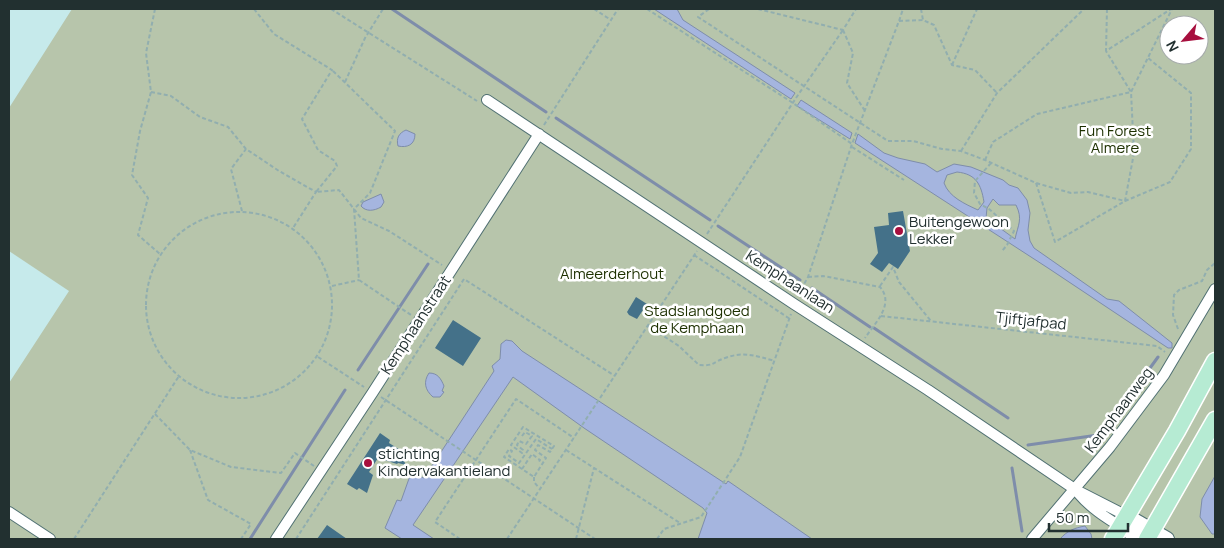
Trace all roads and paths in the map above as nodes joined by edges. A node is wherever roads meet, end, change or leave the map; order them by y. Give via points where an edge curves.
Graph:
1 (155, 9) edge
2 (254, 9) edge
3 (331, 9) edge
4 (383, 9) edge
5 (594, 9) edge
6 (618, 9) edge
7 (647, 9) edge
8 (709, 9) edge
9 (758, 9) edge
10 (856, 9) edge
11 (902, 9) edge
12 (921, 9) edge
13 (977, 9) edge
14 (1084, 9) edge
15 (1107, 9) edge
16 (1172, 9) edge
17 (611, 20) junction
18 (923, 20) junction
19 (900, 21) junction
20 (843, 30) junction
21 (368, 33) junction
22 (1106, 51) junction
23 (1148, 58) junction
24 (952, 65) junction
25 (332, 70) junction
26 (345, 82) junction
27 (804, 87) junction
28 (151, 92) junction
29 (1131, 92) junction
30 (997, 93) junction
31 (489, 100) joint
32 (793, 102) junction
33 (865, 111) junction
34 (860, 124) junction
35 (539, 134) junction
36 (852, 147) dead end
37 (246, 149) junction
38 (961, 151) junction
39 (985, 160) junction
40 (991, 162) junction
41 (904, 180) dead end
42 (1036, 183) junction
43 (316, 192) junction
44 (1125, 201) junction
45 (354, 209) junction
46 (242, 211) junction
47 (293, 228) junction
48 (701, 243) junction
49 (1002, 251) dead end
50 (160, 254) junction
51 (694, 255) junction
52 (1215, 263) edge
53 (450, 270) junction
54 (808, 276) dead end
55 (358, 280) junction
56 (330, 287) junction
57 (880, 287) junction
58 (1215, 289) edge
59 (403, 310) dead end
60 (881, 316) junction
61 (790, 319) dead end
62 (932, 321) junction
63 (648, 326) junction
64 (1184, 343) junction
65 (859, 346) junction
66 (1174, 359) junction
67 (775, 361) dead end
68 (1215, 361) edge
69 (180, 376) junction
70 (615, 376) junction
71 (155, 414) junction
72 (1215, 420) edge
73 (522, 436) dead end
74 (526, 436) dead end
75 (574, 438) junction
76 (443, 439) dead end
77 (530, 439) junction
78 (552, 449) junction
79 (190, 450) junction
80 (566, 450) junction
81 (475, 460) junction
82 (306, 461) dead end
83 (538, 463) dead end
84 (594, 468) junction
85 (522, 469) junction
86 (732, 470) dead end
87 (534, 477) junction
88 (540, 489) junction
89 (1076, 490) junction
90 (533, 498) junction
91 (9, 512) edge
92 (680, 523) junction
93 (1120, 527) edge
94 (578, 528) junction
95 (1147, 537) edge
96 (50, 539) edge
97 (74, 539) edge
98 (241, 539) edge
99 (276, 539) edge
100 (296, 539) edge
101 (460, 539) edge
102 (507, 539) edge
103 (576, 539) edge
104 (595, 539) edge
105 (657, 539) edge
106 (1032, 539) edge
107 (1167, 539) edge

1 - 28 path via 146,53
2 - 25 path via 274,34
3 - 21 path
4 - 21 path
5 - 17 path
6 - 17 path
7 - 32 path
8 - 27 path via 698,17
9 - 20 path
10 - 20 path
11 - 19 path
12 - 18 path
13 - 24 path
14 - 30 path
15 - 22 path
16 - 22 path
16 - 23 path
17 - 35 path
18 - 19 path
18 - 24 path via 934,25
19 - 33 path
20 - 27 path
20 - 33 path via 853,53 847,83
21 - 26 path
21 - 31 path via 481,103
22 - 29 path
23 - 29 path
23 - 44 path via 1190,93 1192,149 1170,182
24 - 30 path via 975,70
25 - 26 path
25 - 43 path via 302,119 318,150 335,161 337,166
26 - 45 path via 395,131 370,193
27 - 32 path
27 - 34 path
28 - 37 path via 171,96 200,117 228,127
28 - 50 path via 132,174 148,198 138,235
29 - 39 path via 1037,114 993,142
29 - 44 path via 1134,153
30 - 38 path
31 - 35 street, Kemphaanlaan
32 - 34 path via 852,144
32 - 48 path
33 - 34 path
34 - 38 path via 888,141 912,141
35 - 48 street, Kemphaanlaan
35 - 53 street, Kemphaanstraat
36 - 41 path
37 - 43 path
37 - 46 path via 231,168
38 - 39 path
39 - 40 path
40 - 42 path
40 - 49 path via 975,181 974,193 980,204 1014,231
42 - 44 path via 1071,194 1088,192
42 - 44 path via 1055,242
43 - 45 path via 340,190
43 - 47 path
45 - 53 path via 361,218 389,231
45 - 55 path
46 - 47 path via 268,214
46 - 50 path via 209,217 181,232
47 - 56 path via 313,248 324,266
48 - 51 path
48 - 65 street, Kemphaanlaan
50 - 69 path via 148,285 148,325 165,360
51 - 61 path
51 - 63 path
52 - 64 path via 1202,281 1174,295 1173,315
53 - 99 street, Kemphaanstraat
54 - 57 path
55 - 56 path
55 - 59 path
56 - 69 path via 333,304 328,333 318,356 288,384 257,396 237,398 202,390
57 - 60 path via 886,301
57 - 62 path via 893,267 899,282
58 - 64 street, Kemphaanweg
60 - 62 path, Tjiftjafpad
60 - 65 path
62 - 66 path, Tjiftjafpad via 1157,346
63 - 67 path via 679,346 699,365 711,366 725,358 747,353
63 - 70 path
64 - 66 street, Kemphaanweg
65 - 89 street, Kemphaanlaan
66 - 89 street, Kemphaanweg
68 - 93 main road
69 - 71 path
70 - 75 path
70 - 100 path, Kemphaanstraat via 464,279
71 - 79 path
71 - 97 path
72 - 95 main road
73 - 77 path via 525,432 532,436
74 - 77 path
75 - 80 path
75 - 81 path via 516,399
76 - 81 path
77 - 78 path via 526,444 519,441 517,445 522,452 511,445 523,426 554,446
78 - 85 path via 536,439 519,463 509,456 512,451 509,449 504,457
78 - 87 path via 550,452 538,445 535,450 546,458
79 - 82 path via 231,467 281,472 294,453
79 - 98 path via 208,500 250,524
80 - 84 path
80 - 88 path
81 - 90 path
81 - 101 path via 435,522
83 - 85 path via 540,460 532,454
84 - 92 path
84 - 94 path
85 - 87 path
86 - 92 path via 701,517
87 - 88 path
88 - 90 path
89 - 93 street, Kemphaanlaan via 1088,504
89 - 106 street, Kemphaanweg
90 - 94 path
90 - 102 path
91 - 96 street
92 - 105 path via 664,529
93 - 95 street, Kemphaanlaan
94 - 103 path
94 - 104 path
95 - 107 street, Kemphaanlaan

